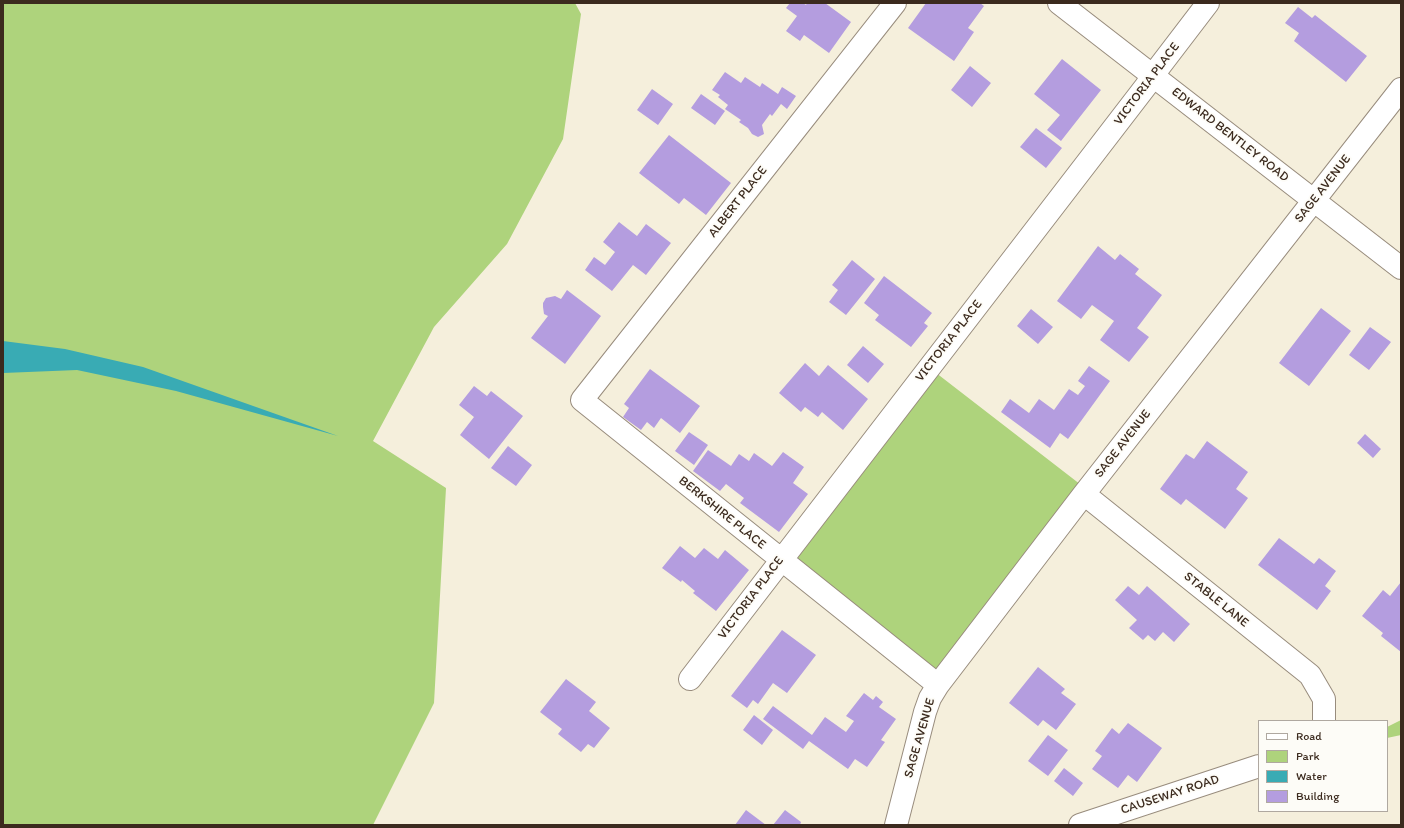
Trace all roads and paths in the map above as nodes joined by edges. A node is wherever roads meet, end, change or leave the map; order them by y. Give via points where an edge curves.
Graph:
1 (895, 3) edge
2 (1059, 3) edge
3 (1208, 3) edge
4 (1153, 75) junction
5 (1401, 89) edge
6 (1313, 200) junction
7 (1401, 268) edge
8 (582, 400) joint
9 (1084, 494) junction
10 (781, 560) junction
11 (690, 679) dead end
12 (938, 685) junction
13 (1324, 720) edge
14 (1258, 766) edge
15 (896, 825) edge
16 (1080, 825) edge

1 - 8 street, ALBERT PLACE
2 - 4 street, EDWARD BENTLEY ROAD
3 - 4 street, VICTORIA PLACE
4 - 6 street, EDWARD BENTLEY ROAD
4 - 10 street, VICTORIA PLACE via 1142,93
5 - 6 street, SAGE AVENUE
6 - 7 street, EDWARD BENTLEY ROAD
6 - 9 street, SAGE AVENUE
8 - 10 street, BERKSHIRE PLACE
9 - 12 street, SAGE AVENUE
9 - 13 street, STABLE LANE via 1310,675 1324,699
10 - 11 street, VICTORIA PLACE
10 - 12 street, BERKSHIRE PLACE
12 - 15 street, SAGE AVENUE via 925,712
14 - 16 street, CAUSEWAY ROAD

